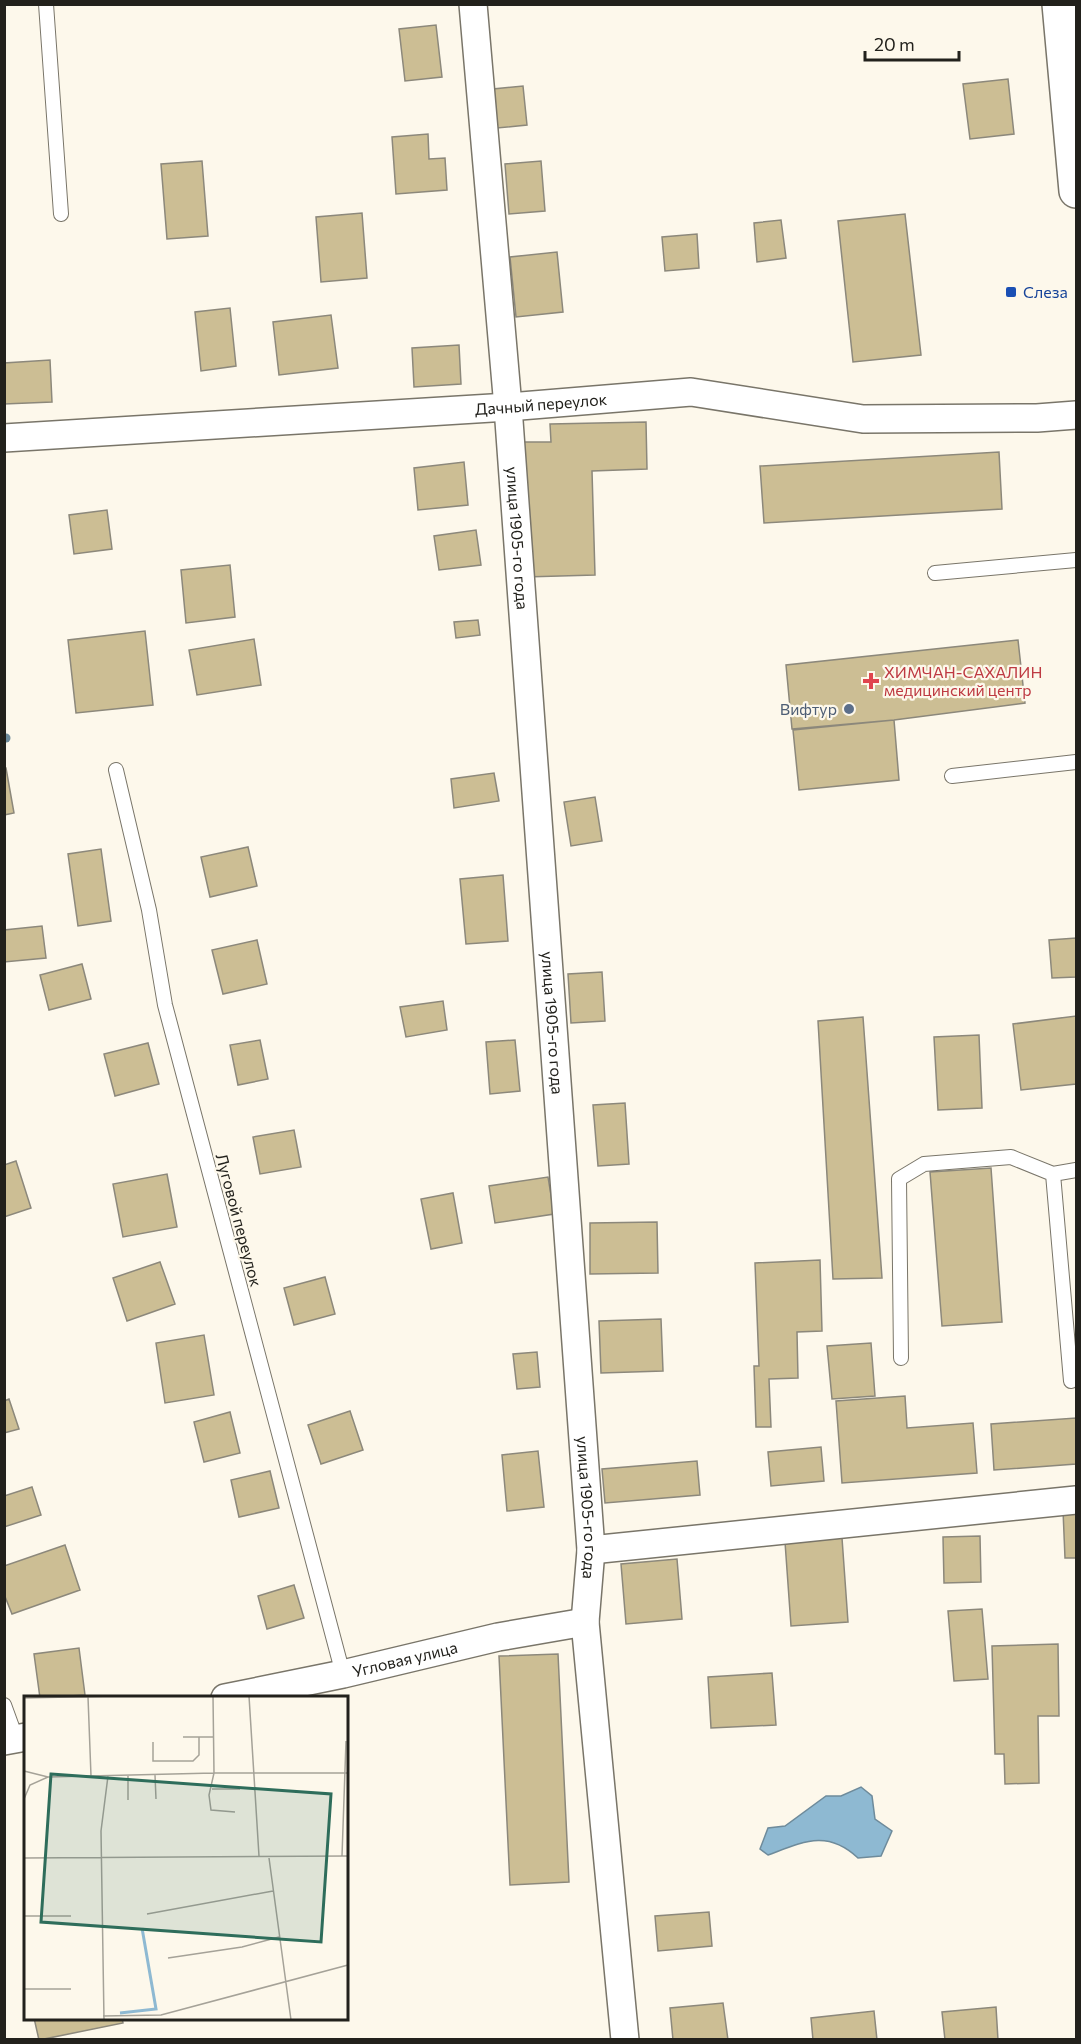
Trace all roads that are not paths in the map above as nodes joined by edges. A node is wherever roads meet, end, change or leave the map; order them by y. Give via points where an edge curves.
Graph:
1 (45, 4) edge
2 (473, 4) edge
3 (1059, 4) edge
4 (1077, 191) edge
5 (61, 214) dead end
6 (508, 407) junction
7 (1077, 415) edge
8 (4, 438) edge
9 (1077, 560) edge
10 (935, 573) dead end
11 (1077, 762) edge
12 (116, 770) dead end
13 (952, 776) dead end
14 (1077, 1170) edge
15 (1053, 1174) junction
16 (901, 1358) dead end
17 (1071, 1381) dead end
18 (1077, 1500) edge
19 (591, 1550) junction
20 (585, 1622) junction
21 (343, 1674) junction
22 (235, 1696) edge
23 (4, 1705) edge
24 (15, 1739) edge
25 (625, 2040) edge

1 - 5 lane
2 - 6 street, улица 1905-го года
3 - 4 highway
6 - 7 street, Дачный переулок via 691,392 863,419
6 - 8 street, Дачный переулок
6 - 19 street, улица 1905-го года
9 - 10 lane
11 - 13 lane
12 - 21 lane, Луговой переулок via 149,910 165,1005
14 - 15 lane
15 - 16 lane via 1011,1156 924,1164 899,1179
15 - 17 lane
18 - 19 street
19 - 20 street, улица 1905-го года
20 - 21 street, Угловая улица via 498,1637
20 - 25 street, улица 1905-го года
21 - 22 street, Угловая улица
23 - 24 lane

